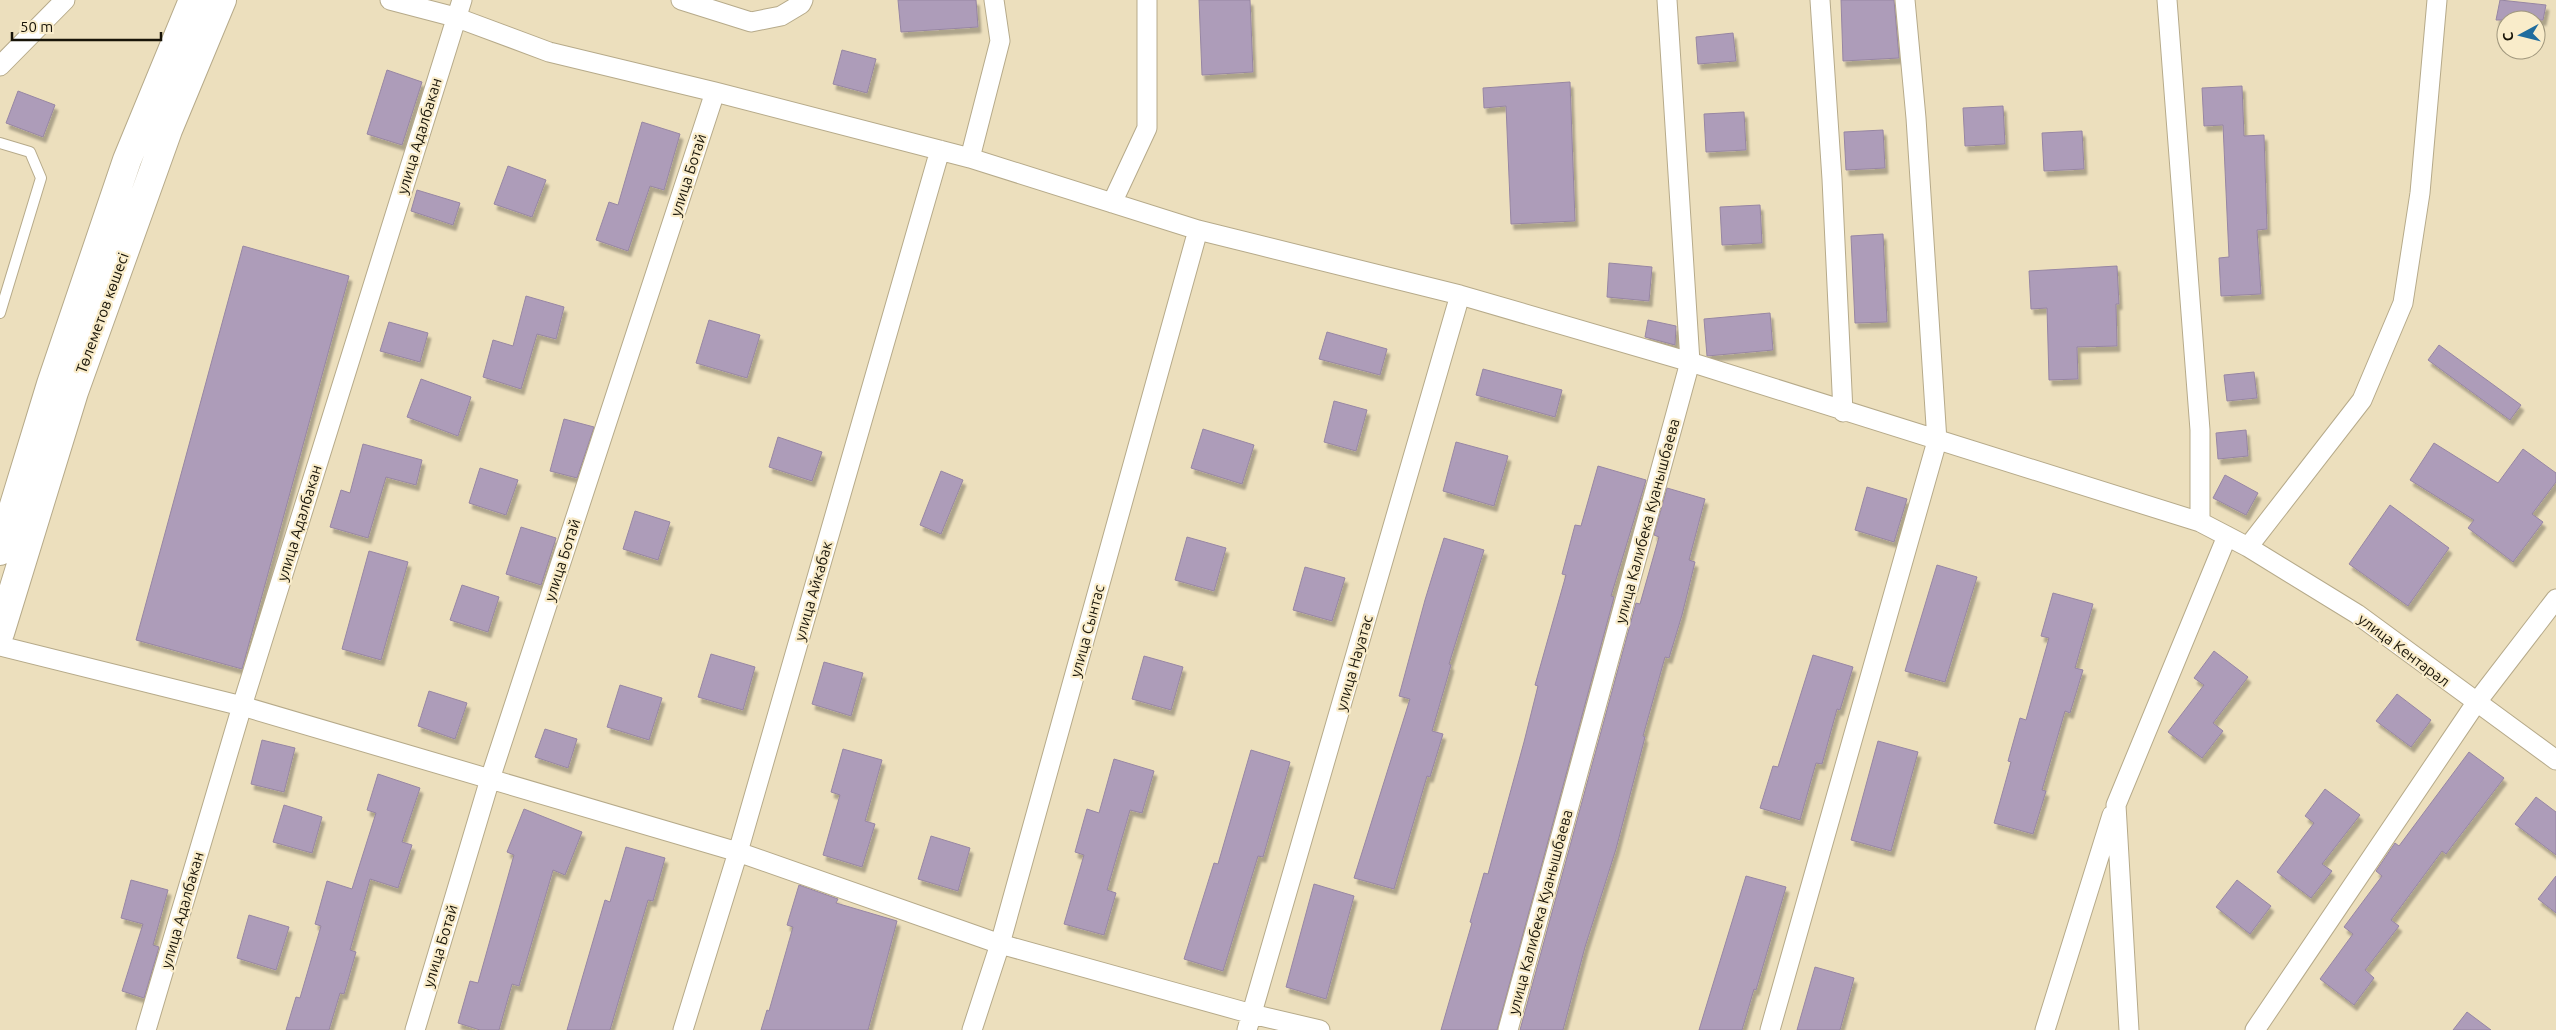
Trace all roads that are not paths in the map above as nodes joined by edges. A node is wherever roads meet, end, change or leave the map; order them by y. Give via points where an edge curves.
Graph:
1 (65, 0) edge
2 (193, 0) edge
3 (222, 0) edge
4 (390, 0) edge
5 (681, 0) edge
6 (803, 0) edge
7 (994, 0) edge
8 (1147, 0) edge
9 (1667, 0) edge
10 (1820, 0) edge
11 (1905, 0) edge
12 (2167, 0) edge
13 (2437, 0) edge
14 (458, 8) edge
15 (0, 66) edge
16 (715, 92) junction
17 (0, 143) edge
18 (940, 150) junction
19 (970, 158) junction
20 (1112, 203) junction
21 (1198, 230) junction
22 (1460, 295) junction
23 (0, 313) edge
24 (1690, 362) junction
25 (1843, 412) junction
26 (1937, 441) junction
27 (2200, 522) junction
28 (2228, 536) junction
29 (2248, 548) junction
30 (0, 551) edge
31 (2556, 600) edge
32 (0, 633) edge
33 (0, 646) edge
34 (2476, 703) junction
35 (242, 706) junction
36 (2556, 760) edge
37 (490, 779) junction
38 (2116, 805) junction
39 (738, 852) junction
40 (1000, 944) junction
41 (1249, 1022) edge
42 (146, 1030) edge
43 (415, 1030) edge
44 (683, 1030) edge
45 (972, 1030) edge
46 (1320, 1030) edge
47 (1508, 1030) edge
48 (1770, 1030) edge
49 (2045, 1030) edge
50 (2129, 1030) edge
51 (2255, 1030) edge

1 - 15 street
2 - 30 main road, Төлеметов көшесі via 127,160 51,384
3 - 32 main road, Төлеметов көшесі via 168,130 74,392
4 - 14 street, улица Кентарал
5 - 6 street via 751,22 781,16 802,4
7 - 19 street via 1000,41
8 - 20 street via 1147,128
9 - 24 street, улица Калибека Куанышбаева
10 - 25 street
11 - 26 street
12 - 27 street via 2200,430
13 - 29 street via 2420,193 2403,303 2362,400
14 - 16 street, улица Кентарал via 549,52
14 - 35 street, улица Адалбакан
16 - 18 street, улица Кентарал
16 - 37 street, улица Ботай
17 - 23 lane via 30,152 41,178
18 - 19 street, улица Кентарал
18 - 39 street, улица Айкабак
19 - 20 street, улица Кентарал
20 - 21 street, улица Кентарал
21 - 22 street, улица Кентарал
21 - 40 street, улица Сынтас
22 - 24 street, улица Кентарал
22 - 41 street, улица Науатас
24 - 25 street, улица Кентарал
24 - 47 street, улица Калибека Куанышбаева
25 - 26 street, улица Кентарал
26 - 27 street, улица Кентарал
26 - 48 street
27 - 28 street, улица Кентарал
28 - 29 street, улица Кентарал
28 - 38 street
29 - 34 street, улица Кентарал via 2357,614
31 - 34 street
33 - 35 street
34 - 36 street, улица Кентарал
34 - 51 street
35 - 37 street
35 - 42 street, улица Адалбакан
37 - 39 street
37 - 43 street, улица Ботай
38 - 49 street
38 - 50 street
39 - 40 street
39 - 44 street, улица Айкабак
40 - 41 street
40 - 45 street, улица Сынтас
41 - 46 street

